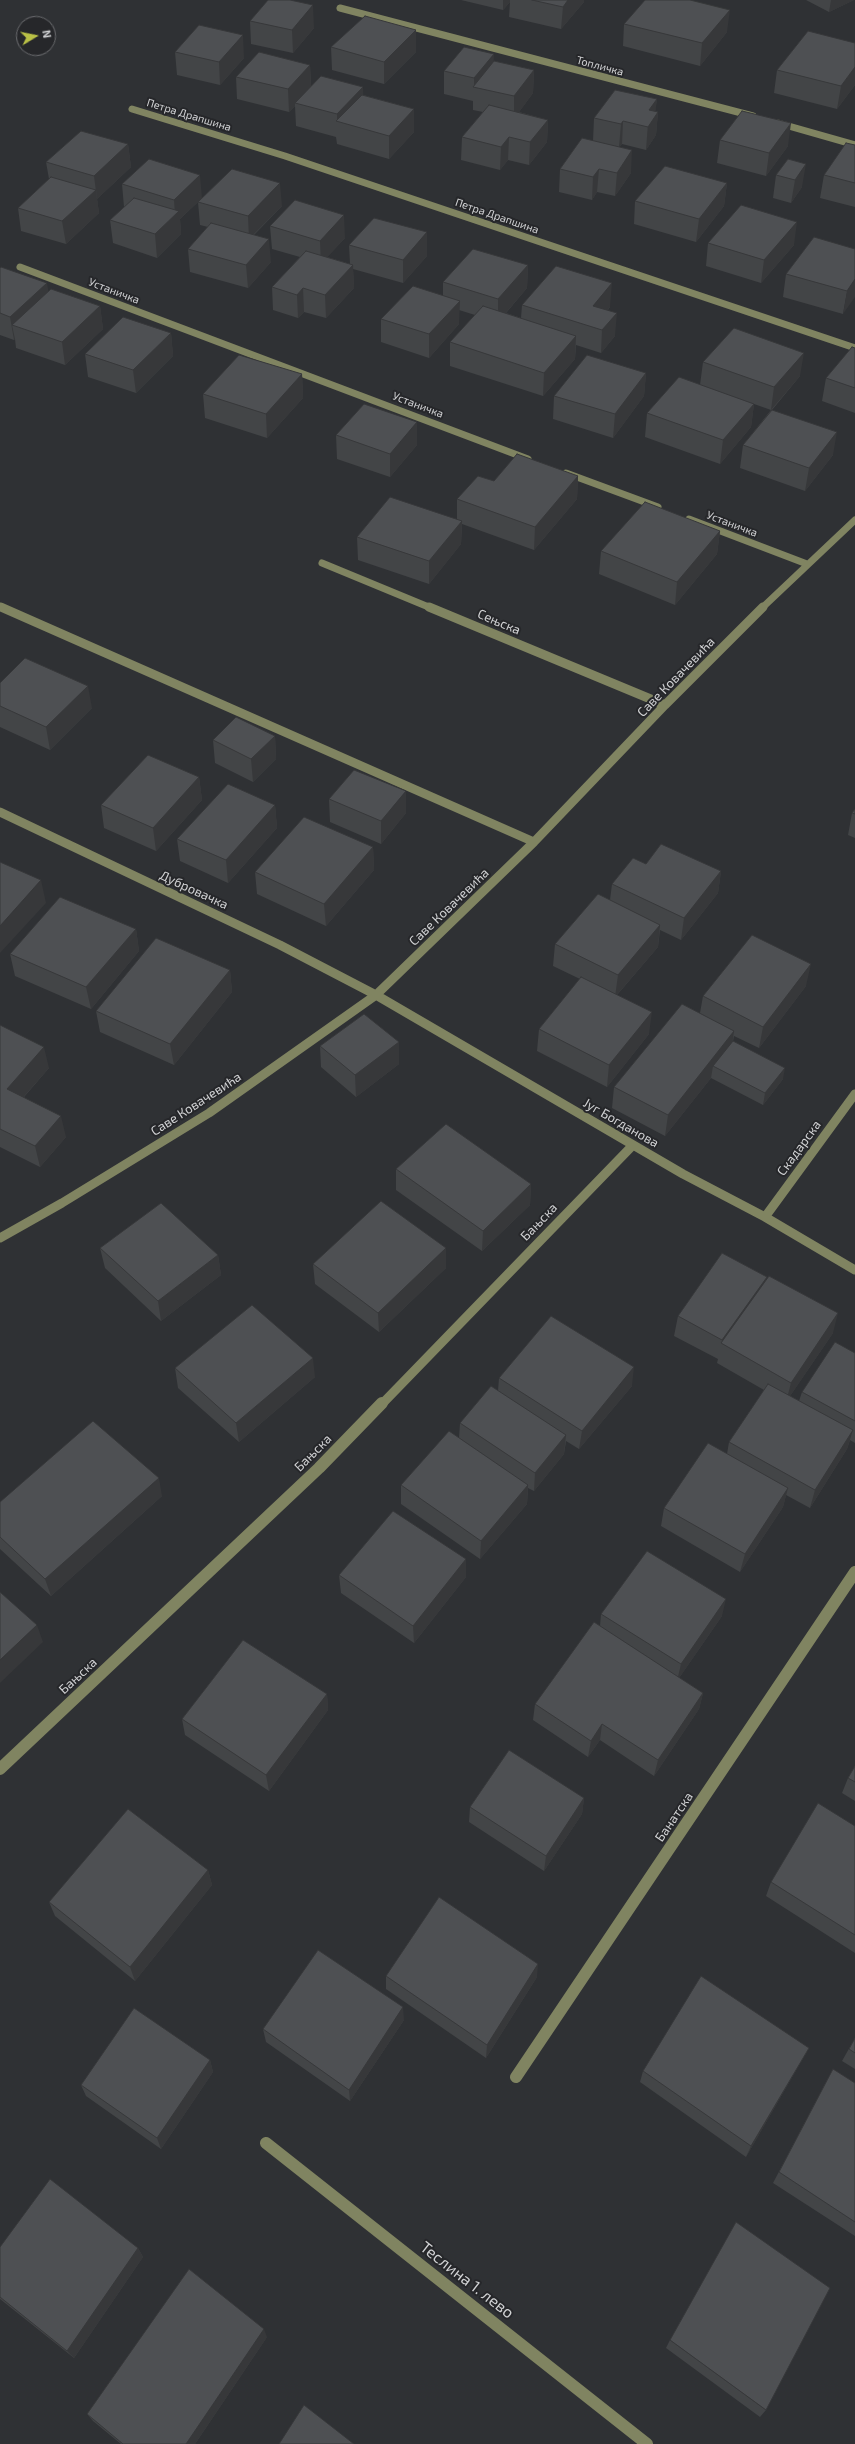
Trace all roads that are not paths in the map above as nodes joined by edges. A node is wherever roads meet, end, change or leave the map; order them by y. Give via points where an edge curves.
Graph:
1 (340, 8) dead end
2 (132, 109) dead end
3 (760, 118) edge
4 (768, 120) edge
5 (855, 145) edge
6 (20, 267) dead end
7 (855, 348) edge
8 (540, 463) edge
9 (555, 469) edge
10 (666, 511) edge
11 (681, 516) edge
12 (855, 520) edge
13 (322, 563) dead end
14 (807, 564) junction
15 (0, 607) edge
16 (666, 705) junction
17 (0, 812) edge
18 (534, 842) junction
19 (376, 996) junction
20 (855, 1094) edge
21 (633, 1145) junction
22 (765, 1217) junction
23 (0, 1238) edge
24 (855, 1270) edge
25 (855, 1572) edge
26 (0, 1769) edge
27 (516, 2077) dead end
28 (266, 2143) dead end
29 (647, 2444) edge

1 - 3 street, Топличка
2 - 7 street, Петра Драпшина via 285,156
4 - 5 street
6 - 8 street, Устаничка
9 - 10 street
11 - 14 street, Устаничка
12 - 14 street, Саве Ковачевића
13 - 16 street, Сењска
14 - 16 street, Саве Ковачевића
15 - 18 street
16 - 18 street, Саве Ковачевића
17 - 19 street, Дубровачка via 280,945
18 - 19 street, Саве Ковачевића
19 - 21 street, Југ Богданова
19 - 23 street, Саве Ковачевића via 209,1113
20 - 22 street, Скадарска
21 - 22 street, Југ Богданова
21 - 26 street, Бањска via 320,1468
22 - 24 street, Југ Богданова
25 - 27 street, Банатска
28 - 29 street, Теслина 1. лево

